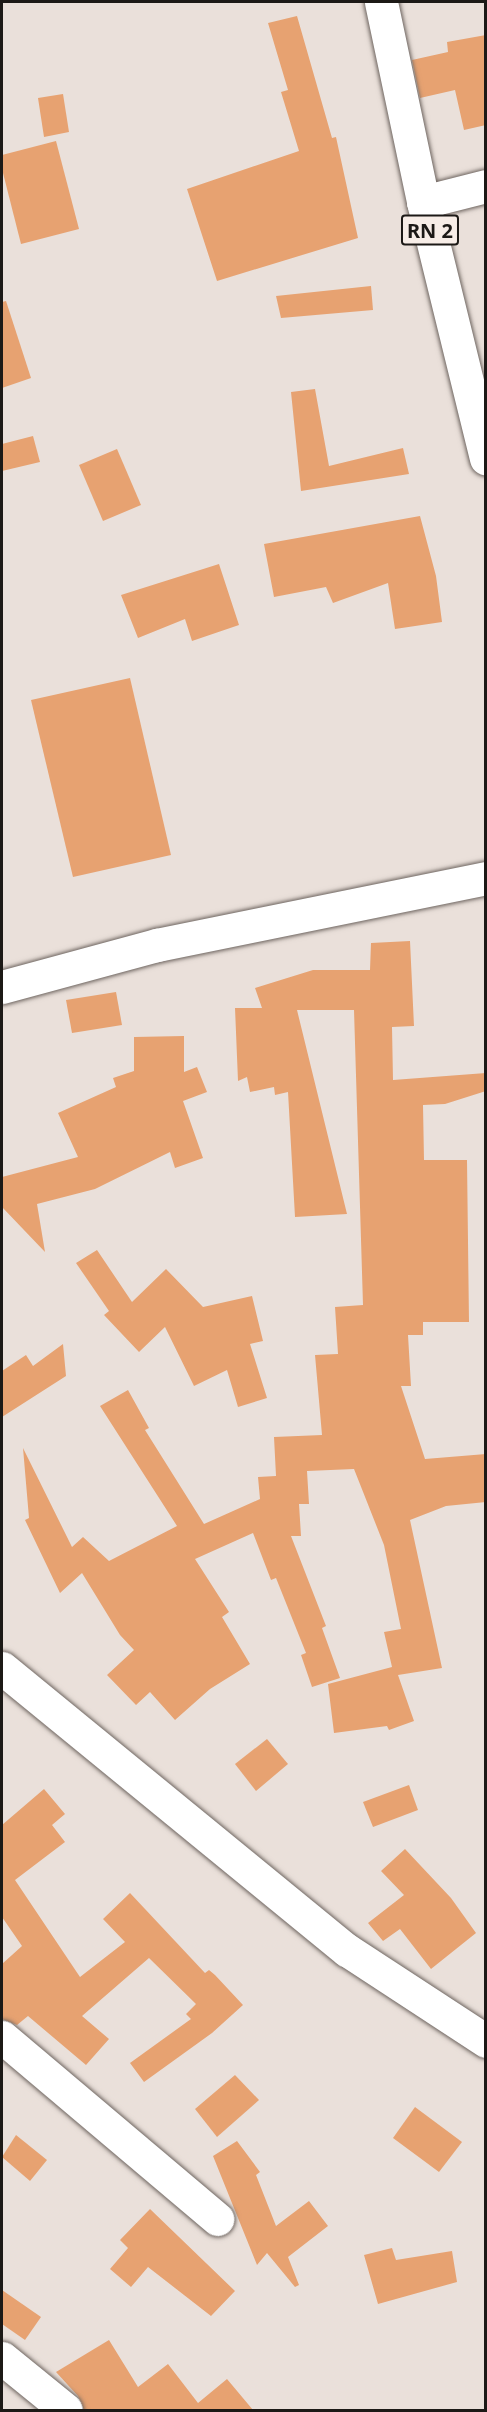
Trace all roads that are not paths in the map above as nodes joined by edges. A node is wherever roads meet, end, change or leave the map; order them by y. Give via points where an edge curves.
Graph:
1 (381, 2) edge
2 (486, 186) edge
3 (423, 202) junction
4 (486, 458) edge
5 (486, 878) edge
6 (2, 987) edge
7 (2, 1668) edge
8 (2, 2037) edge
9 (486, 2041) edge
10 (218, 2219) dead end
11 (2, 2358) edge
12 (66, 2410) edge

1 - 3 street, RN 2
2 - 3 street
3 - 4 street, RN 2
5 - 6 street via 157,945
7 - 9 street via 347,1950
8 - 10 street
11 - 12 street

